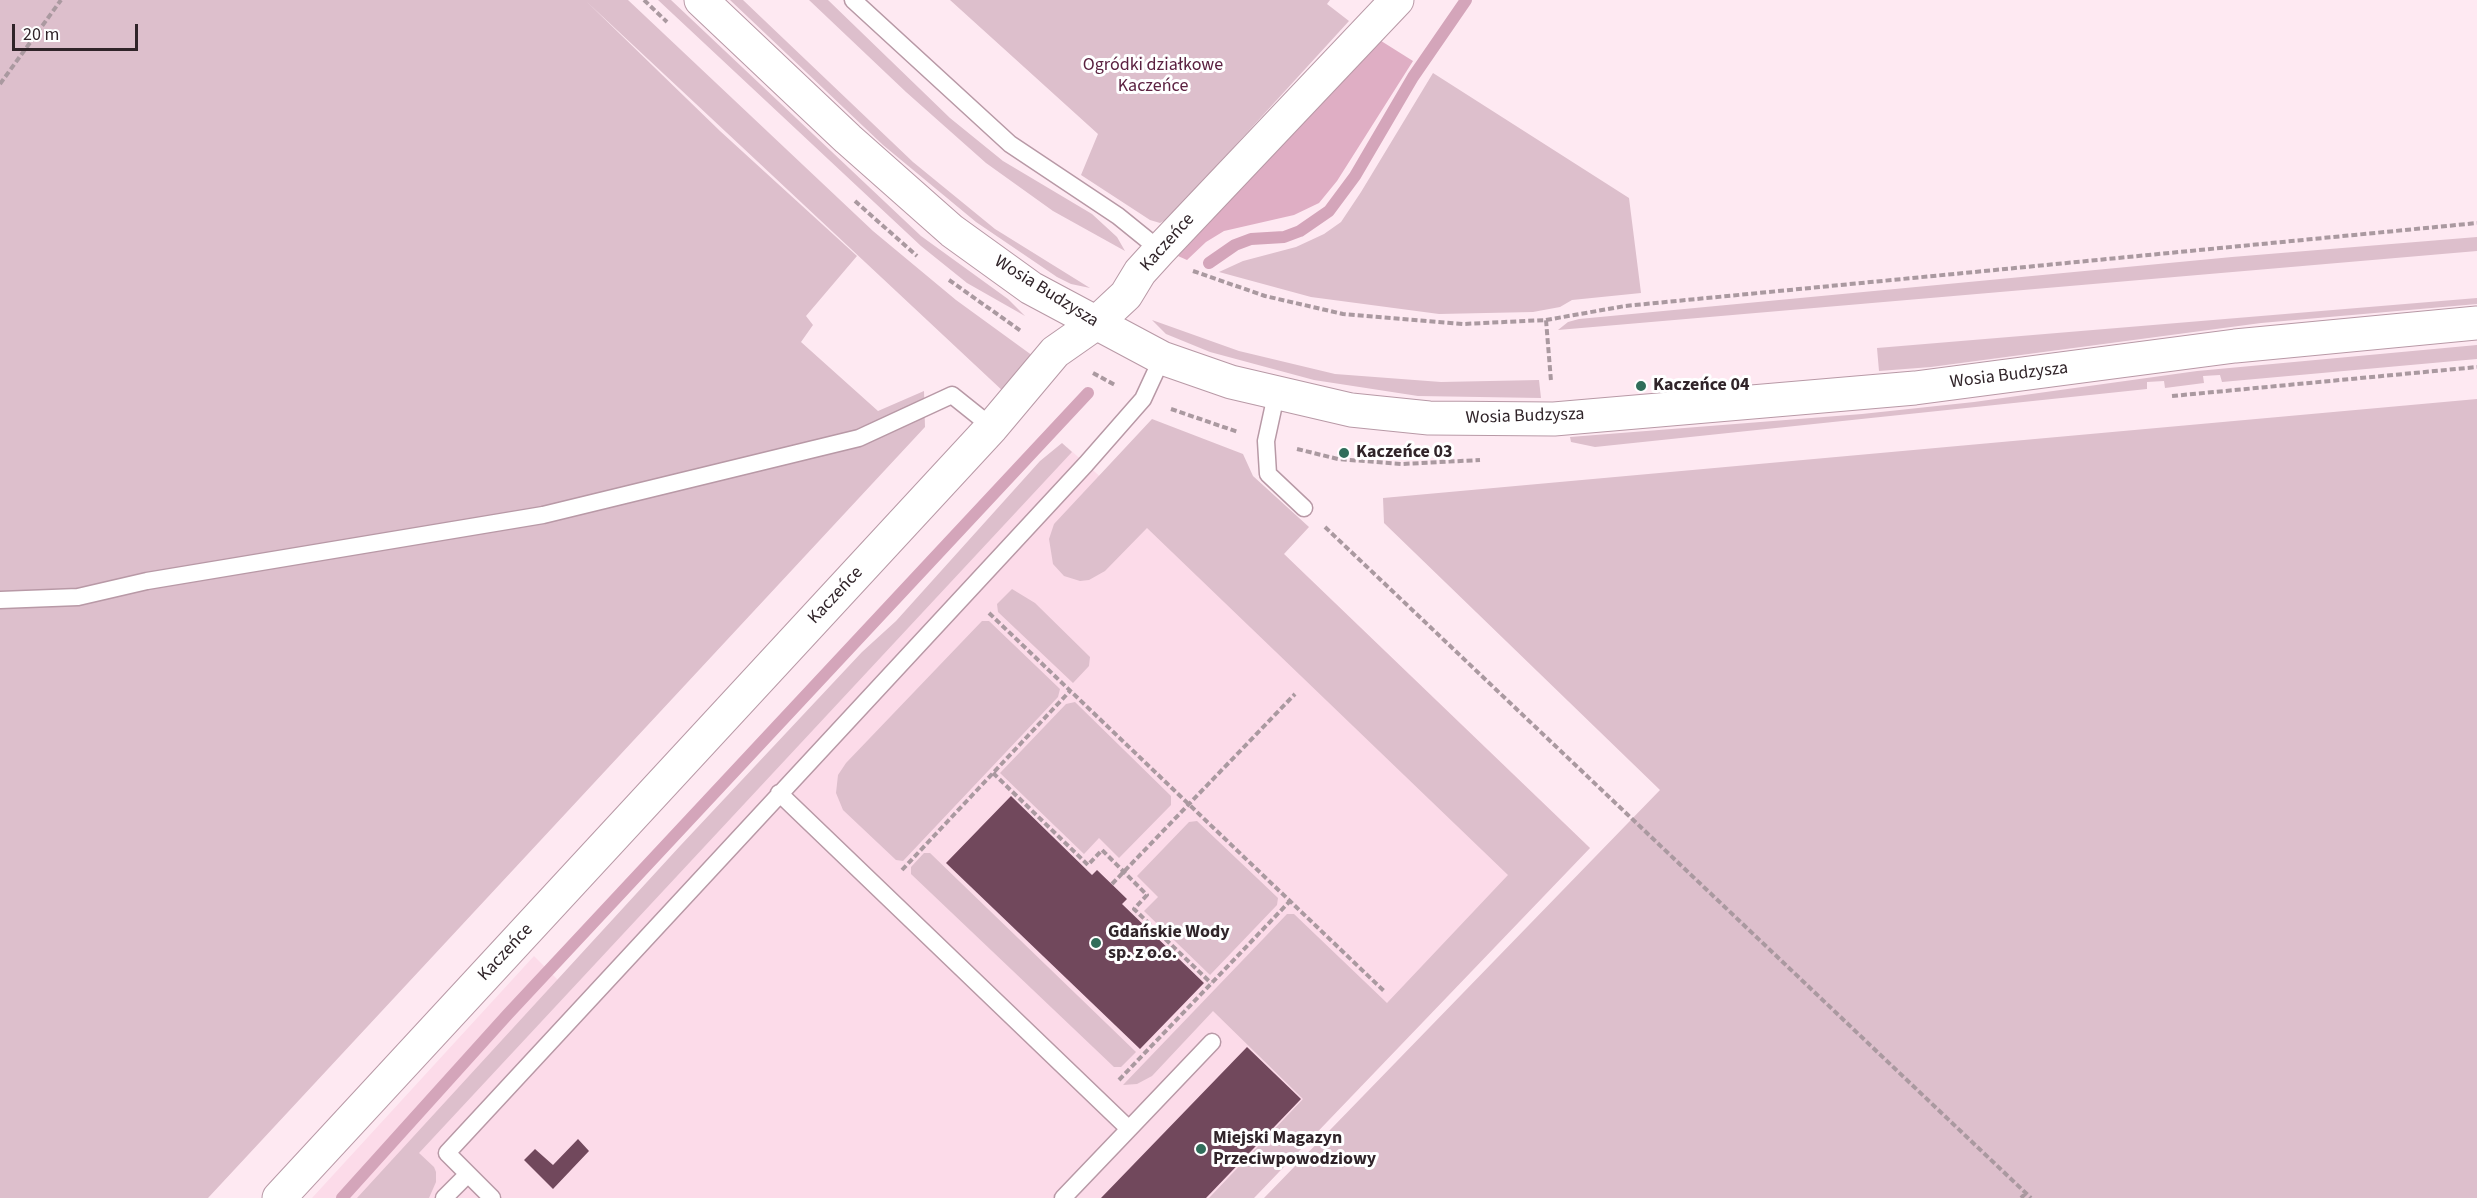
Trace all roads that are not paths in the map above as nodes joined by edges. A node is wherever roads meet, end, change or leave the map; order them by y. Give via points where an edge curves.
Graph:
1 (701, 0) edge
2 (854, 0) edge
3 (1397, 0) edge
4 (1160, 250) junction
5 (2477, 323) edge
6 (1095, 324) junction
7 (1162, 358) junction
8 (1276, 395) junction
9 (992, 427) junction
10 (1304, 508) road end
11 (0, 600) edge
12 (779, 793) junction
13 (1212, 1042) dead end
14 (1129, 1129) junction
15 (468, 1174) junction
16 (279, 1198) edge
17 (444, 1198) edge
18 (492, 1198) edge
19 (1063, 1198) edge

1 - 6 street, Wosia Budzysza via 952,231 1031,288
2 - 4 lane via 1011,144 1118,216
3 - 4 street, Kaczeńce
4 - 6 street, Kaczeńce via 1126,295
5 - 8 street, Wosia Budzysza via 2235,346 1916,388 1554,418 1430,418 1351,410
6 - 7 street, Wosia Budzysza
6 - 9 street, Kaczeńce via 1055,352
7 - 8 street, Wosia Budzysza
7 - 12 lane via 1143,399
8 - 10 lane via 1266,441 1268,474
9 - 11 lane via 952,395 859,438 543,515 147,581 78,597
9 - 16 street, Kaczeńce
12 - 14 lane
12 - 15 lane via 447,1153
13 - 14 lane
14 - 19 lane
15 - 17 lane
15 - 18 lane

